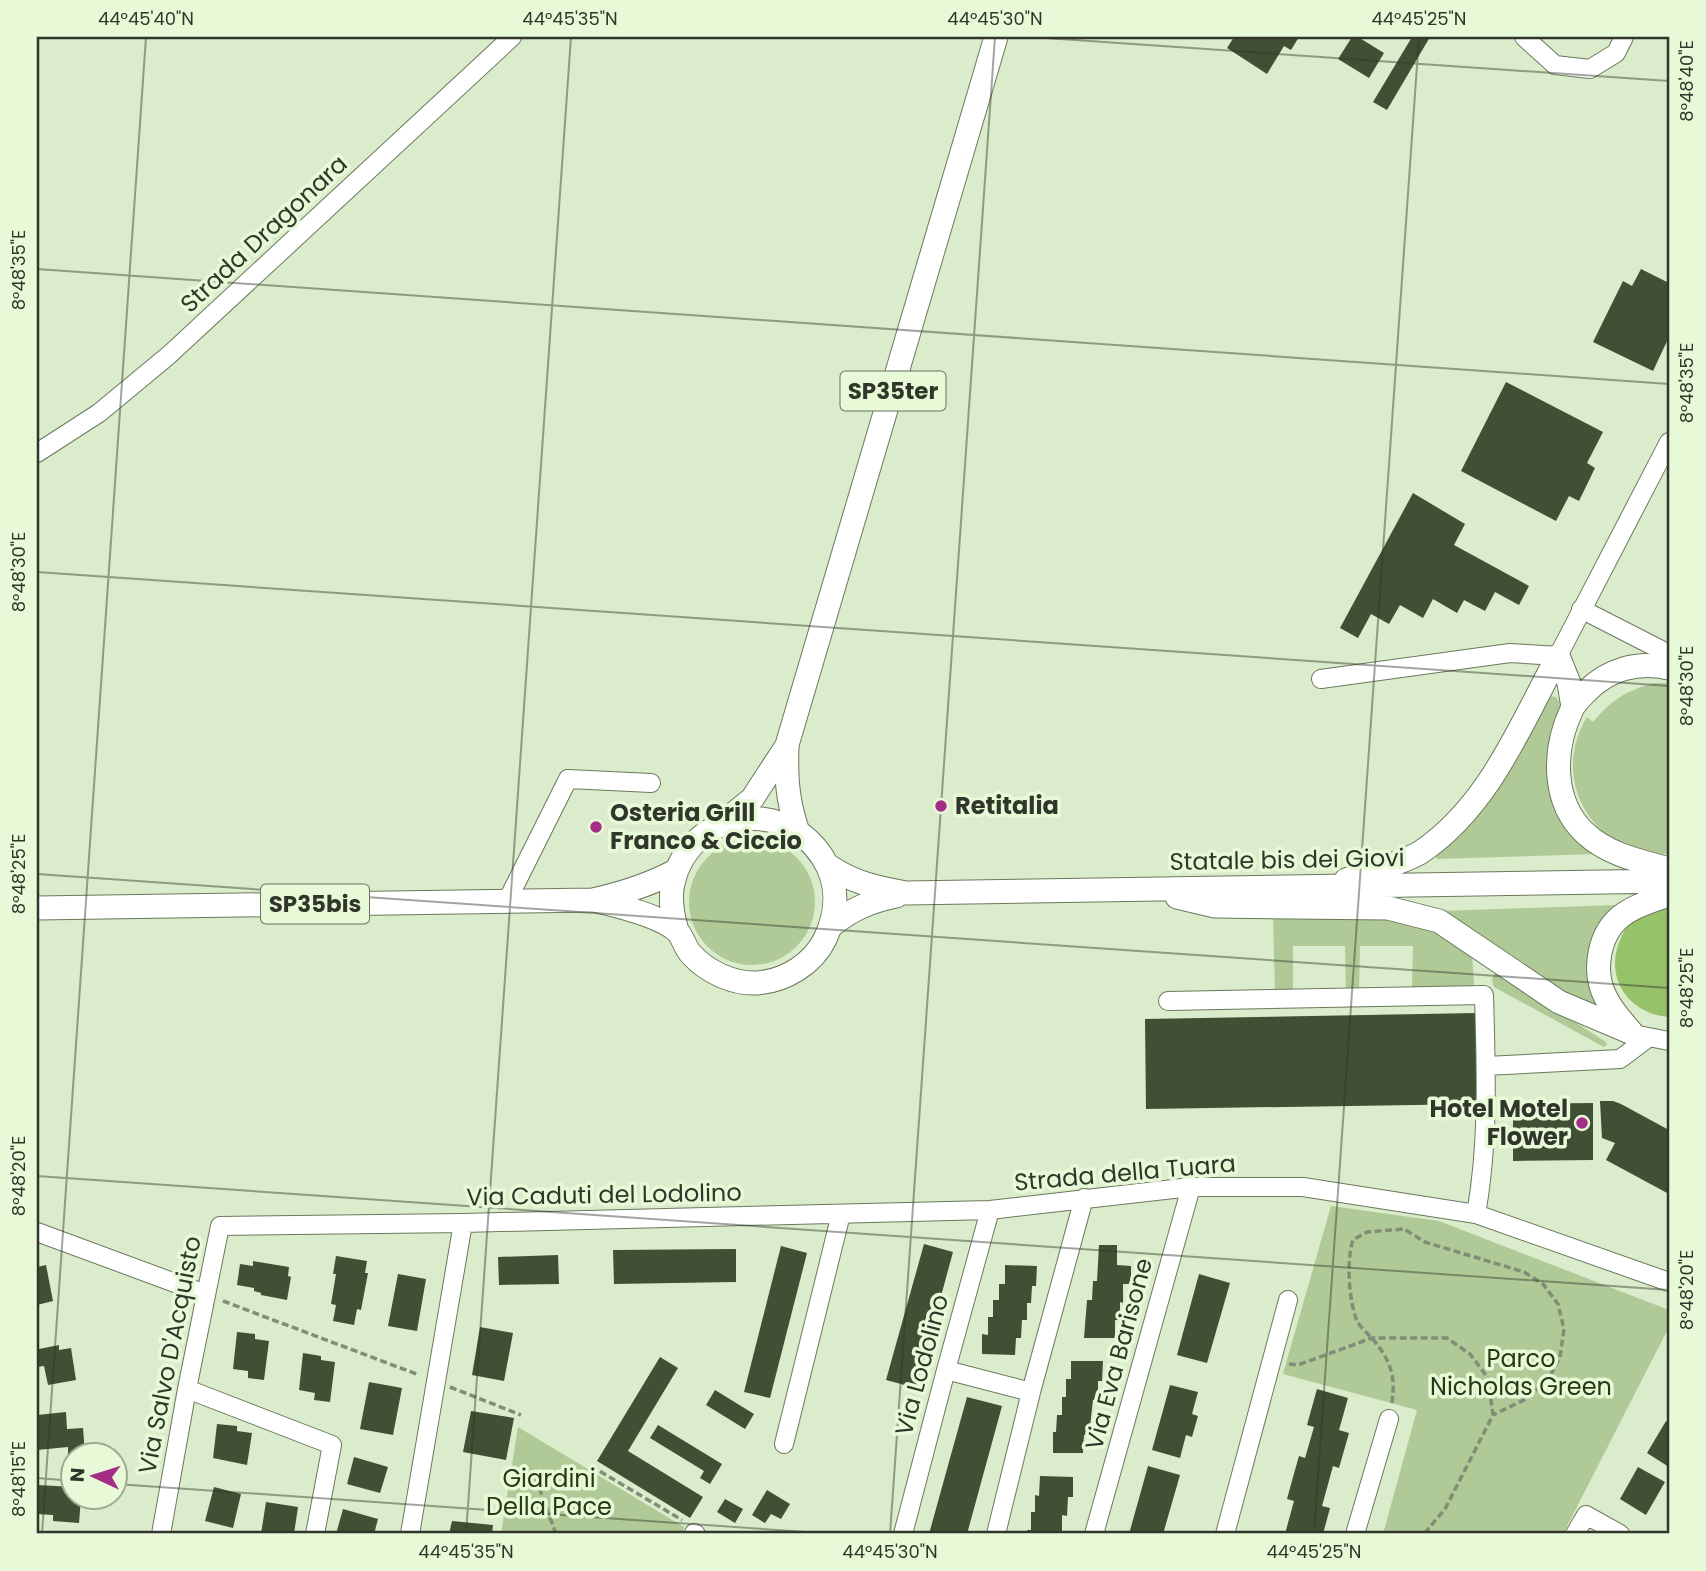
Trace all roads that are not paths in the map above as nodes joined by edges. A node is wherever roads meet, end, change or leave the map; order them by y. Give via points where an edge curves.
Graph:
1 (512, 37) edge
2 (996, 37) edge
3 (1524, 37) edge
4 (1624, 37) edge
5 (1669, 442) edge
6 (37, 453) edge
7 (1581, 609) junction
8 (1669, 654) edge
9 (1559, 656) junction
10 (1669, 668) edge
11 (1321, 679) dead end
12 (1573, 707) junction
13 (787, 745) junction
14 (651, 783) dead end
15 (720, 825) junction
16 (797, 830) junction
17 (829, 866) junction
18 (1669, 869) edge
19 (677, 870) junction
20 (1669, 881) edge
21 (1329, 886) junction
22 (1140, 889) junction
23 (906, 893) junction
24 (1669, 895) edge
25 (593, 900) junction
26 (507, 901) junction
27 (37, 908) edge
28 (832, 925) junction
29 (677, 931) junction
30 (1168, 1001) dead end
31 (1640, 1036) junction
32 (1669, 1041) edge
33 (1486, 1066) junction
34 (1191, 1187) junction
35 (1084, 1198) junction
36 (990, 1210) junction
37 (841, 1214) junction
38 (1476, 1214) junction
39 (463, 1223) junction
40 (220, 1226) joint
41 (37, 1232) edge
42 (1669, 1282) edge
43 (208, 1295) junction
44 (1288, 1300) dead end
45 (946, 1370) junction
46 (187, 1389) junction
47 (1031, 1392) junction
48 (1389, 1419) road end
49 (784, 1444) dead end
50 (161, 1534) edge
51 (316, 1534) edge
52 (410, 1534) edge
53 (903, 1534) edge
54 (996, 1534) edge
55 (1094, 1534) edge
56 (1224, 1534) edge
57 (1355, 1534) edge
58 (1575, 1534) edge
59 (1620, 1534) edge

1 - 6 street, Strada Dragonara via 169,355 99,413
2 - 13 main road, SP35ter
3 - 4 street via 1555,65 1590,69 1616,53
5 - 7 street
7 - 8 street
7 - 9 street
9 - 11 street via 1510,653
9 - 12 main road
9 - 21 main road via 1485,791 1457,824 1419,854
10 - 12 main road via 1643,665 1618,669 1595,682
12 - 18 main road via 1558,766 1560,795 1572,818 1607,849
13 - 15 main road, SP35ter via 752,799
13 - 16 main road, SP35ter via 788,802
14 - 26 street via 568,779
15 - 16 main road, Statale bis dei Giovi / SP35bis via 746,818 772,820
15 - 19 main road, Statale bis dei Giovi / SP35bis via 687,851
16 - 17 main road, Statale bis dei Giovi / SP35bis
17 - 23 main road, Statale bis dei Giovi / SP35bis via 868,887
17 - 28 main road, Statale bis dei Giovi / SP35bis via 835,885
19 - 25 main road, Statale bis dei Giovi / SP35bis via 629,892
19 - 29 main road, Statale bis dei Giovi / SP35bis via 671,900
20 - 21 main road, Statale bis dei Giovi / SP35bis
21 - 22 main road, Statale bis dei Giovi / SP35bis
22 - 23 main road, Statale bis dei Giovi / SP35bis
22 - 31 main road via 1215,906 1388,908 1439,921 1559,1002
23 - 28 main road, Statale bis dei Giovi / SP35bis via 871,901
24 - 31 main road via 1625,914 1612,925 1598,965 1606,999
25 - 26 main road, Statale bis dei Giovi / SP35bis
25 - 29 main road, Statale bis dei Giovi / SP35bis via 624,907
26 - 27 main road, Statale bis dei Giovi / SP35bis
28 - 29 main road, Statale bis dei Giovi / SP35bis via 821,948 803,966 781,978 757,983 732,980 709,970 690,953
30 - 33 street via 1484,995
31 - 32 street
31 - 33 street via 1620,1059
33 - 38 street via 1484,1173
34 - 35 street, Strada della Tuara
34 - 38 street, Strada della Tuara via 1303,1187
34 - 55 street, Via Eva Barisone
35 - 36 street, Strada della Tuara
35 - 47 street
36 - 37 street, Via Caduti del Lodolino
36 - 45 street, Via Lodolino
37 - 39 street, Via Caduti del Lodolino
37 - 49 street
38 - 42 street, Strada della Tuara
39 - 40 street, Via Caduti del Lodolino
39 - 52 street
40 - 43 street, Via Salvo D'Acquisto
41 - 43 street
43 - 46 street, Via Salvo D'Acquisto
44 - 56 street
45 - 47 street
45 - 53 street, Via Lodolino
46 - 50 street, Via Salvo D'Acquisto
46 - 51 street via 332,1445
47 - 54 street
48 - 57 street
58 - 59 street via 1586,1515

